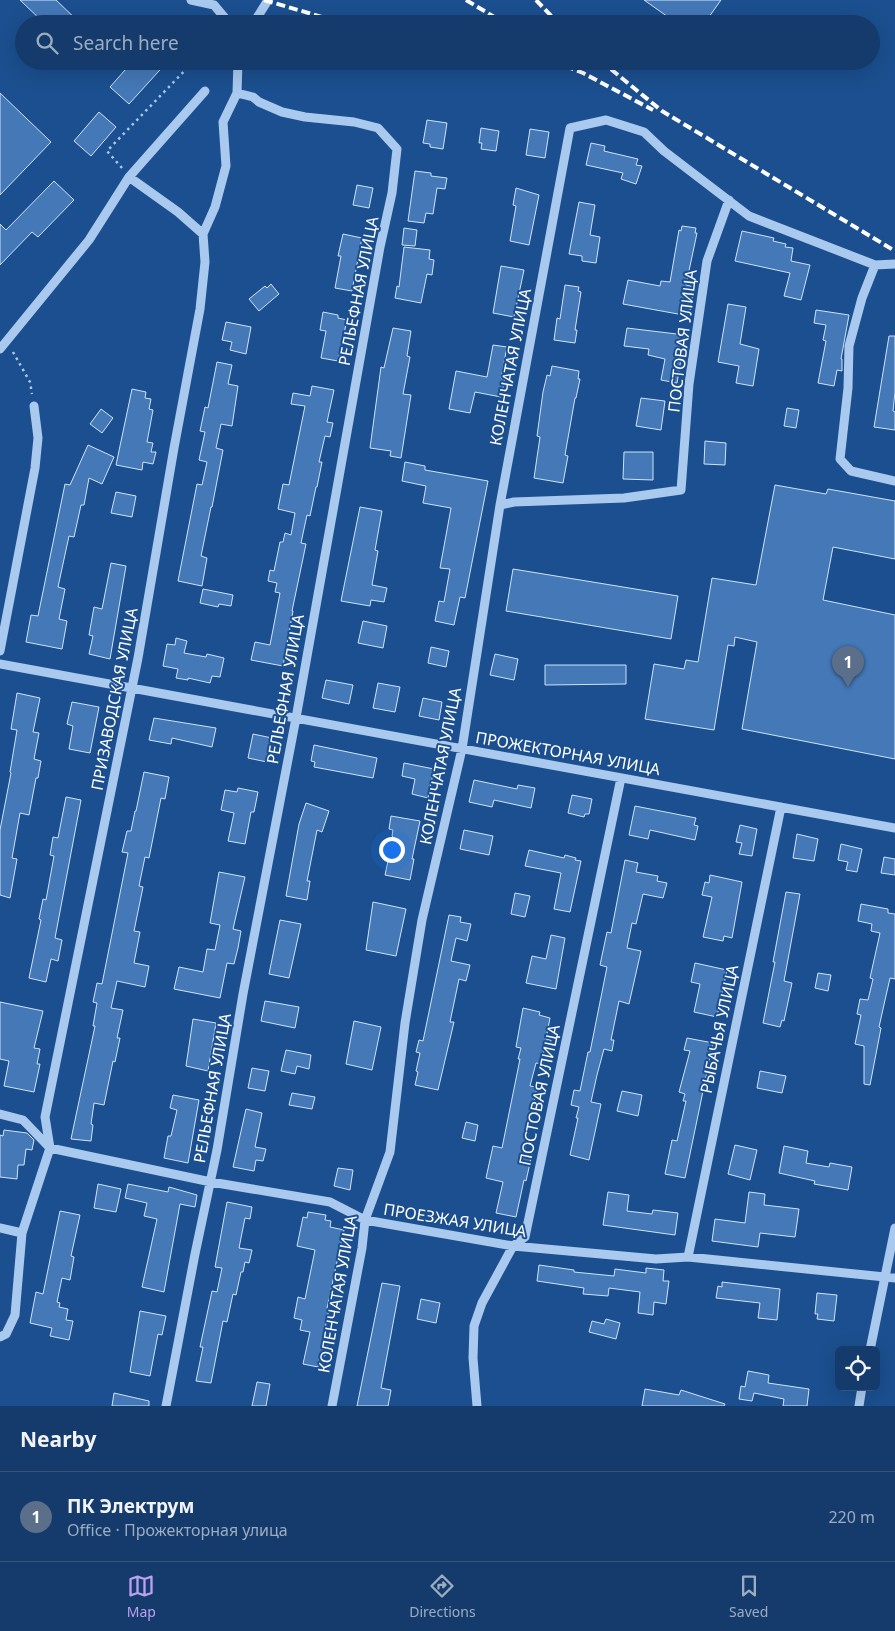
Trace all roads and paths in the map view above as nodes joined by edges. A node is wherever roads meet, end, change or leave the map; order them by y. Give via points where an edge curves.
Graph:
1 (191, 0) edge
2 (268, 0) edge
3 (222, 15) edge
4 (259, 15) edge
5 (185, 70) edge
6 (238, 70) edge
7 (205, 91) dead end
8 (237, 93) junction
9 (129, 177) junction
10 (729, 200) junction
11 (203, 234) junction
12 (895, 264) edge
13 (875, 265) junction
14 (2, 343) edge
15 (34, 406) joint
16 (895, 481) edge
17 (500, 505) junction
18 (0, 651) edge
19 (0, 664) edge
20 (132, 688) junction
21 (296, 718) junction
22 (462, 749) junction
23 (621, 778) junction
24 (781, 808) junction
25 (895, 828) edge
26 (0, 1114) edge
27 (50, 1148) junction
28 (211, 1182) junction
29 (364, 1220) junction
30 (0, 1228) edge
31 (895, 1228) edge
32 (22, 1233) junction
33 (513, 1246) junction
34 (688, 1257) junction
35 (884, 1277) junction
36 (895, 1278) edge
37 (0, 1337) edge
38 (871, 1346) edge
39 (861, 1391) edge
40 (166, 1406) edge
41 (332, 1406) edge
42 (477, 1406) edge
43 (859, 1406) edge

1 - 3 street via 214,5
2 - 4 street
5 - 9 path via 107,151
6 - 8 street, ПРИЗАВОДСКАЯ УЛИЦА
7 - 9 street
8 - 11 street, ПРИЗАВОДСКАЯ УЛИЦА via 224,122 226,166 215,207
8 - 21 street, РЕЛЬЕФНАЯ УЛИЦА via 253,97 282,112 378,128 397,149 392,193
9 - 11 street
9 - 14 street via 89,240
10 - 13 street via 748,216
10 - 17 street, ПОСТОВАЯ УЛИЦА via 707,262 689,384 681,490 624,498
10 - 17 street, КОЛЕНЧАТАЯ УЛИЦА via 644,132 606,120 570,128
11 - 20 street, ПРИЗАВОДСКАЯ УЛИЦА via 205,262 200,309
12 - 13 street
13 - 16 street via 849,346 840,459 851,472
14 - 15 path via 30,382
15 - 18 street via 38,438 35,468
17 - 22 street, КОЛЕНЧАТАЯ УЛИЦА
19 - 20 street, ПРОЖЕКТОРНАЯ УЛИЦА
20 - 21 street, ПРОЖЕКТОРНАЯ УЛИЦА
20 - 27 street, ПРИЗАВОДСКАЯ УЛИЦА via 45,1117
21 - 22 street, ПРОЖЕКТОРНАЯ УЛИЦА
21 - 28 street, РЕЛЬЕФНАЯ УЛИЦА
22 - 23 street, ПРОЖЕКТОРНАЯ УЛИЦА
22 - 29 street, КОЛЕНЧАТАЯ УЛИЦА via 422,920 405,1023 390,1152
23 - 24 street, ПРОЖЕКТОРНАЯ УЛИЦА
23 - 33 street, ПОСТОВАЯ УЛИЦА via 525,1237
24 - 25 street, ПРОЖЕКТОРНАЯ УЛИЦА
24 - 34 street, РЫБАЧЬЯ УЛИЦА
26 - 27 street via 23,1120
27 - 28 street, ПРОЕЗЖАЯ УЛИЦА
27 - 32 street, ПРИЗАВОДСКАЯ УЛИЦА
28 - 29 street, ПРОЕЗЖАЯ УЛИЦА via 330,1202
28 - 40 street, РЕЛЬЕФНАЯ УЛИЦА
29 - 33 street, ПРОЕЗЖАЯ УЛИЦА
29 - 41 street, КОЛЕНЧАТАЯ УЛИЦА via 362,1248
30 - 32 street
31 - 35 street
32 - 37 street, ПРИЗАВОДСКАЯ УЛИЦА via 15,1315 6,1334
33 - 34 street, ПРОЕЗЖАЯ УЛИЦА via 656,1259
33 - 42 street, ПОСТОВАЯ УЛИЦА via 482,1303 474,1326
34 - 35 street, ПРОЕЗЖАЯ УЛИЦА
35 - 36 street, ПРОЕЗЖАЯ УЛИЦА
35 - 38 street
39 - 43 street

